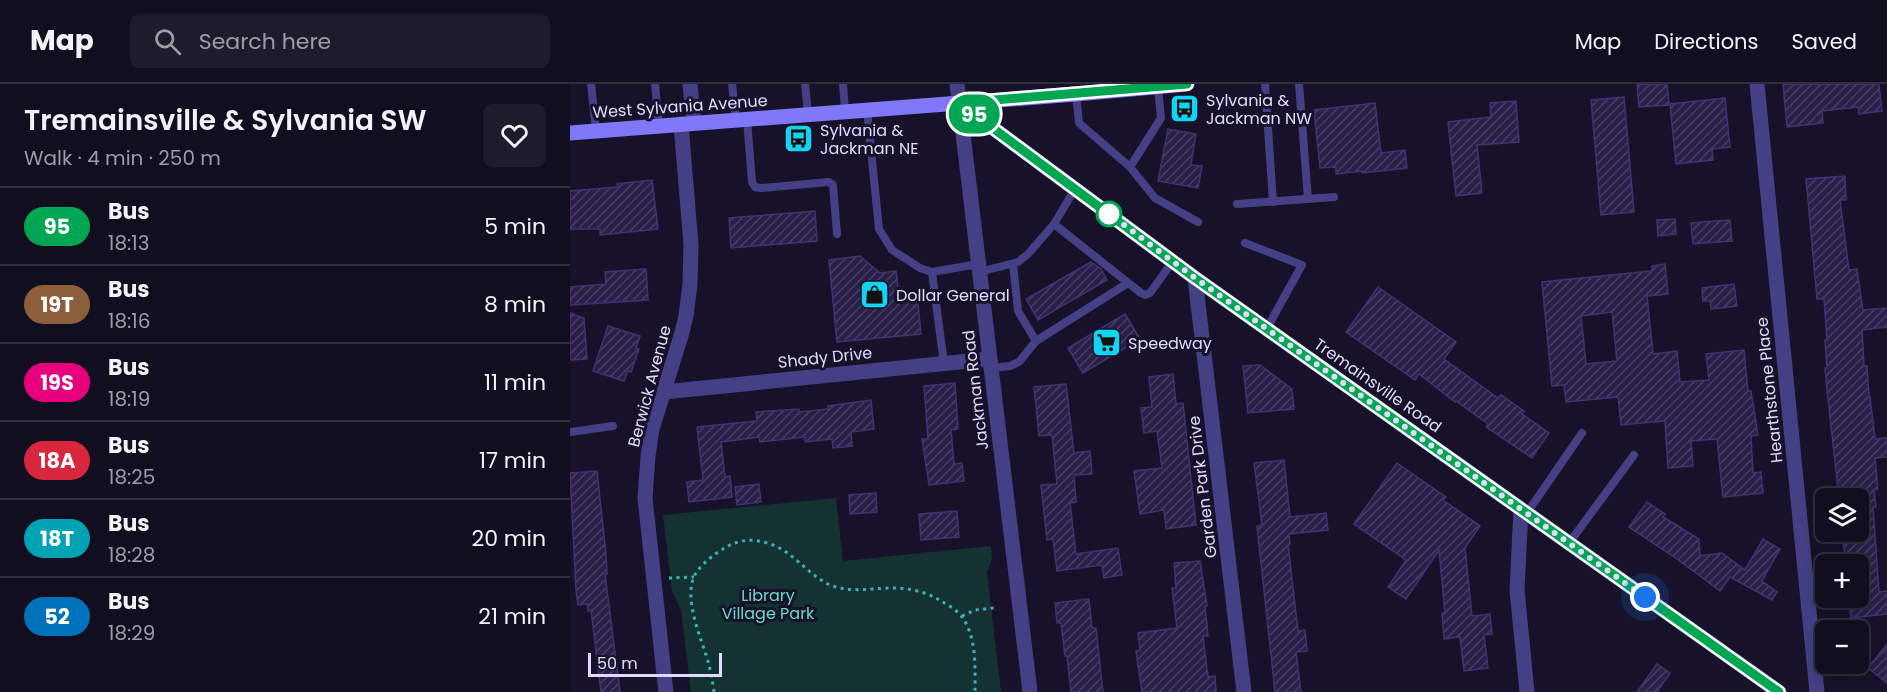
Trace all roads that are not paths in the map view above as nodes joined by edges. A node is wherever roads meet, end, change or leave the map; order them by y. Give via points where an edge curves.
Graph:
1 (591, 84) edge
2 (655, 84) edge
3 (690, 84) edge
4 (732, 84) edge
5 (805, 84) edge
6 (843, 84) edge
7 (957, 84) edge
8 (1187, 84) edge
9 (1265, 84) edge
10 (1299, 84) edge
11 (1757, 84) edge
12 (1158, 87) junction
13 (1056, 90) edge
14 (1076, 94) junction
15 (959, 103) junction
16 (867, 110) junction
17 (845, 111) junction
18 (808, 114) junction
19 (741, 119) junction
20 (687, 123) junction
21 (659, 126) junction
22 (596, 131) junction
23 (570, 133) edge
24 (1130, 167) junction
25 (1075, 189) junction
26 (1334, 197) dead end
27 (1308, 199) junction
28 (1274, 202) junction
29 (1237, 204) dead end
30 (1198, 222) dead end
31 (1054, 224) junction
32 (837, 234) dead end
33 (1245, 243) dead end
34 (1173, 261) junction
35 (1013, 264) junction
36 (978, 268) junction
37 (932, 272) junction
38 (1195, 278) junction
39 (1128, 283) junction
40 (1266, 328) junction
41 (1036, 341) junction
42 (944, 364) junction
43 (990, 364) junction
44 (664, 392) junction
45 (613, 426) dead end
46 (570, 432) edge
47 (1582, 433) dead end
48 (1634, 454) dead end
49 (1524, 511) junction
50 (1569, 543) junction
51 (666, 692) edge
52 (1030, 692) edge
53 (1244, 692) edge
54 (1527, 692) edge
55 (1779, 692) edge
56 (1817, 692) edge

1 - 22 lane
2 - 21 lane
3 - 20 street, Berwick Avenue
4 - 19 lane
5 - 18 lane
6 - 17 lane
7 - 15 street, Jackman Road
8 - 12 main road, West Sylvania Avenue
9 - 28 lane
10 - 27 lane
11 - 56 street, Hearthstone Place
12 - 14 main road, West Sylvania Avenue
12 - 24 lane via 1161,118
13 - 14 main road, West Sylvania Avenue
13 - 15 main road, West Sylvania Avenue
14 - 24 lane via 1079,123
15 - 16 main road, West Sylvania Avenue
15 - 25 street, Tremainsville Road
15 - 36 street, Jackman Road
16 - 17 main road, West Sylvania Avenue
16 - 37 lane via 879,229 892,250
17 - 18 main road, West Sylvania Avenue
18 - 19 main road, West Sylvania Avenue
19 - 20 main road, West Sylvania Avenue
19 - 32 lane via 754,187 829,182 833,185
20 - 21 main road, West Sylvania Avenue
20 - 44 street, Berwick Avenue via 690,284 686,316
21 - 22 main road, West Sylvania Avenue
22 - 23 main road, West Sylvania Avenue
24 - 30 lane via 1155,198
25 - 31 lane
25 - 34 street, Tremainsville Road
26 - 27 lane
27 - 28 lane
28 - 29 lane
31 - 35 lane via 1028,254
31 - 39 lane
33 - 40 lane via 1302,265
34 - 38 street, Tremainsville Road
34 - 39 lane via 1150,293 1140,293
35 - 36 lane
35 - 41 lane via 1018,311
36 - 37 lane
36 - 43 street, Jackman Road
37 - 42 lane
38 - 40 street, Tremainsville Road
38 - 53 street, Garden Park Drive
39 - 41 lane
40 - 49 street, Tremainsville Road
41 - 43 lane via 1019,362 1010,366
42 - 43 street, Shady Drive
42 - 44 street, Shady Drive
43 - 52 street, Jackman Road
44 - 51 street, Berwick Avenue via 650,441 645,498
45 - 46 lane
47 - 49 lane
48 - 50 lane
49 - 50 street, Tremainsville Road
49 - 54 street via 1517,590
50 - 55 street, Tremainsville Road

